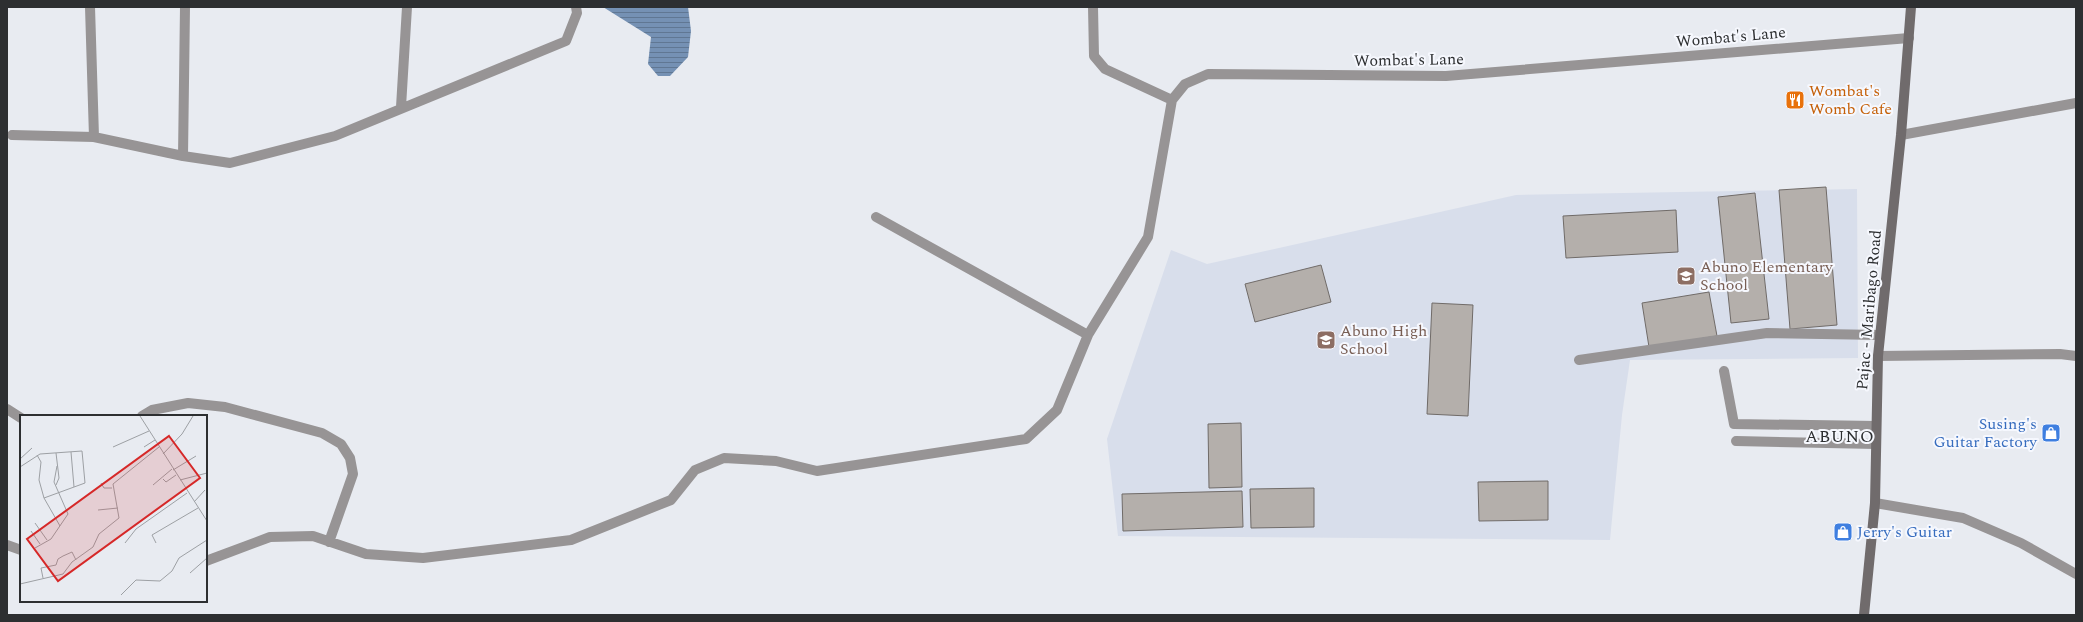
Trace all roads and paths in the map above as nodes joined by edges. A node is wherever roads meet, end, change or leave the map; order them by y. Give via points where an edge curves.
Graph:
1 (90, 7) edge
2 (184, 7) edge
3 (407, 7) edge
4 (576, 7) edge
5 (1093, 7) edge
6 (1911, 7) edge
7 (1909, 38) junction
8 (1172, 100) junction
9 (2076, 103) edge
10 (401, 107) junction
11 (1900, 135) junction
12 (12, 136) dead end
13 (94, 138) junction
14 (182, 156) junction
15 (876, 216) dead end
16 (1880, 335) junction
17 (1088, 336) junction
18 (1878, 356) junction
19 (2076, 356) edge
20 (1579, 360) dead end
21 (1724, 371) dead end
22 (7, 409) edge
23 (144, 415) edge
24 (20, 417) edge
25 (1876, 426) junction
26 (1736, 441) dead end
27 (1876, 444) junction
28 (1875, 503) junction
29 (329, 542) junction
30 (7, 545) edge
31 (20, 550) edge
32 (207, 561) edge
33 (2076, 574) edge
34 (1864, 615) edge

1 - 13 street
2 - 14 street
3 - 10 street
4 - 10 street via 577,13 566,41
5 - 8 street via 1094,56 1105,69
6 - 7 street, Pajac - Maribago Road
7 - 8 street, Wombat's Lane via 1446,76 1208,74 1185,84
7 - 11 street, Pajac - Maribago Road
8 - 17 street, Wombat's Lane via 1148,237
9 - 11 street
10 - 14 street via 335,136 230,163
11 - 16 street, Pajac - Maribago Road
12 - 13 street
13 - 14 street
15 - 17 street
16 - 18 street, Pajac - Maribago Road
16 - 20 street via 1767,333
17 - 29 street, Wombat's Lane via 1057,410 1026,439 817,471 776,461 724,458 695,470 671,500 571,540 423,558 366,554
18 - 19 street
18 - 25 street, Pajac - Maribago Road
21 - 25 street via 1734,424
22 - 24 street
23 - 29 street via 152,410 188,403 225,407 322,433 340,444 350,458 353,474
25 - 27 street, Pajac - Maribago Road
26 - 27 street
27 - 28 street, Pajac - Maribago Road
28 - 33 street via 1963,518 2021,543
28 - 34 street, Pajac - Maribago Road
29 - 32 street, Wombat's Lane via 313,536 270,537
30 - 31 street

